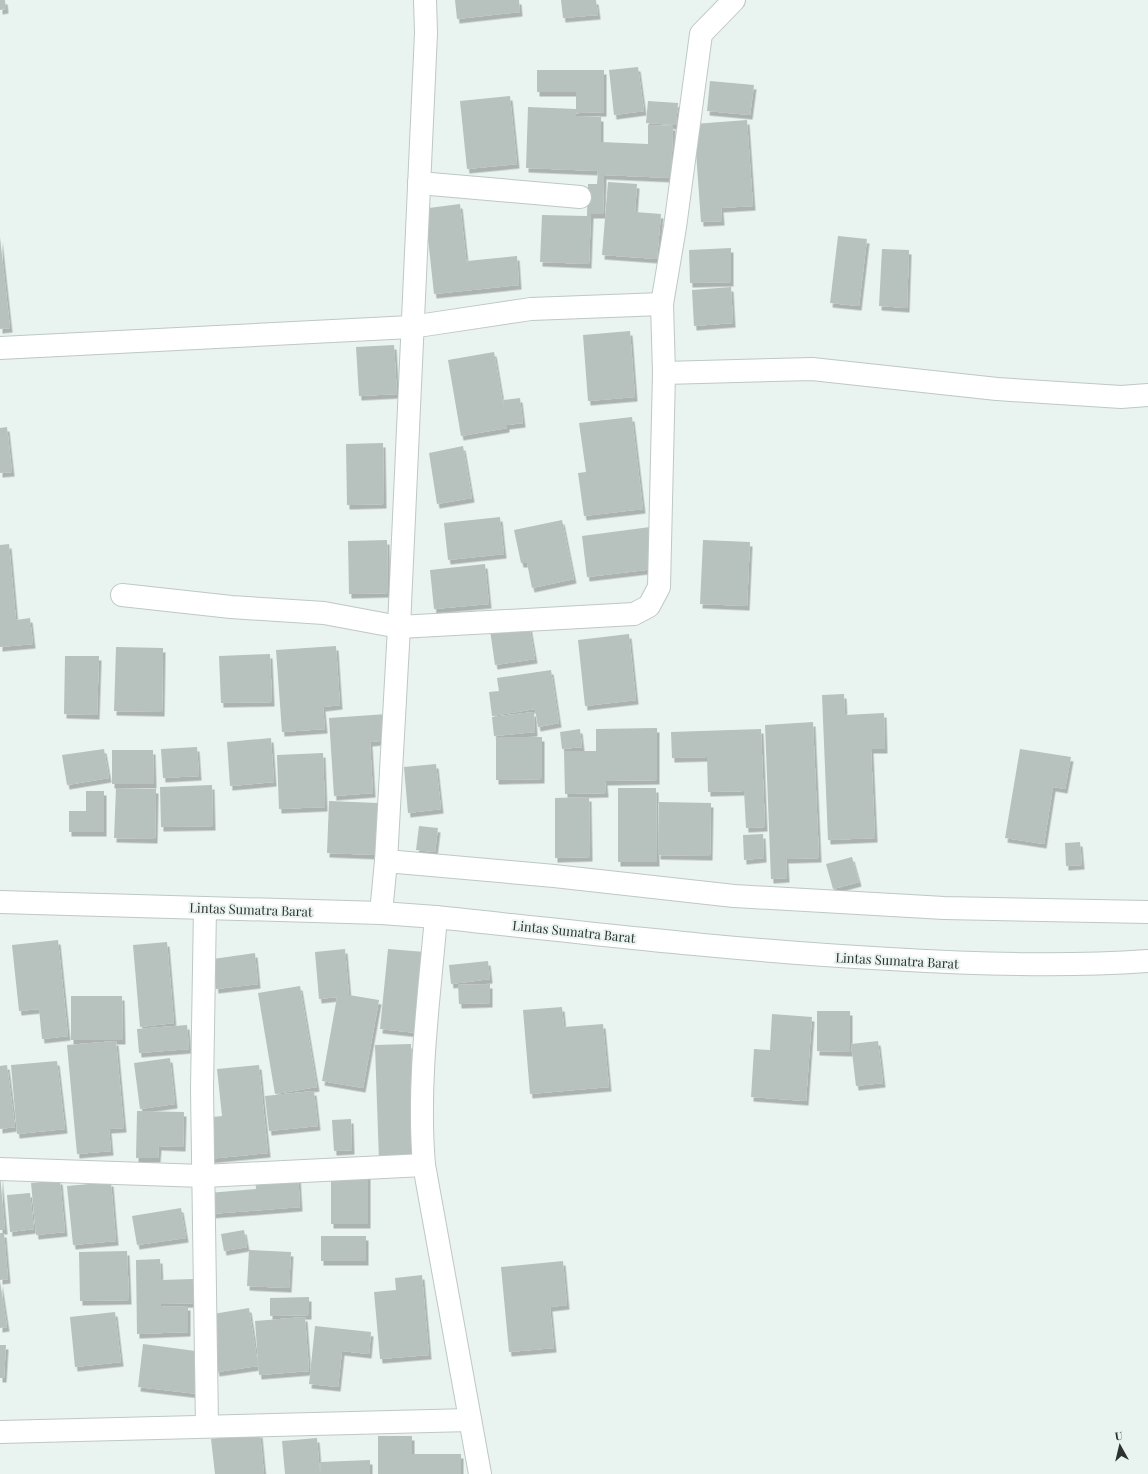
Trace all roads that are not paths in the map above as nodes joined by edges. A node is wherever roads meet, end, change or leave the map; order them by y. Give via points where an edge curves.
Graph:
1 (425, 0) edge
2 (734, 0) edge
3 (419, 184) junction
4 (580, 197) dead end
5 (662, 304) junction
6 (411, 327) junction
7 (0, 348) edge
8 (664, 373) junction
9 (1148, 395) edge
10 (122, 595) dead end
11 (399, 627) junction
12 (386, 861) junction
13 (0, 902) edge
14 (205, 908) junction
15 (1148, 912) edge
16 (381, 913) junction
17 (436, 917) junction
18 (1148, 961) edge
19 (424, 1165) junction
20 (0, 1169) edge
21 (203, 1176) junction
22 (470, 1420) junction
23 (207, 1426) junction
24 (0, 1432) edge
25 (480, 1474) edge

1 - 3 main road via 426,33
2 - 5 main road via 701,34
3 - 4 main road
3 - 6 main road
5 - 6 main road via 532,309
5 - 8 main road
6 - 7 main road
6 - 11 main road
8 - 9 main road via 812,369 998,389 1121,397
8 - 11 main road via 659,587 649,606 634,614
10 - 11 main road via 231,607 324,613
11 - 12 main road
12 - 15 main road via 734,896 944,908
12 - 16 main road
13 - 14 main road, Lintas Sumatra Barat
14 - 16 main road, Lintas Sumatra Barat
14 - 21 main road
16 - 17 main road, Lintas Sumatra Barat
17 - 18 main road, Lintas Sumatra Barat via 792,954 981,964 1106,964
17 - 19 main road via 422,1075
19 - 21 main road
19 - 22 main road
20 - 21 main road
21 - 23 main road
22 - 23 main road
22 - 25 main road
23 - 24 main road

